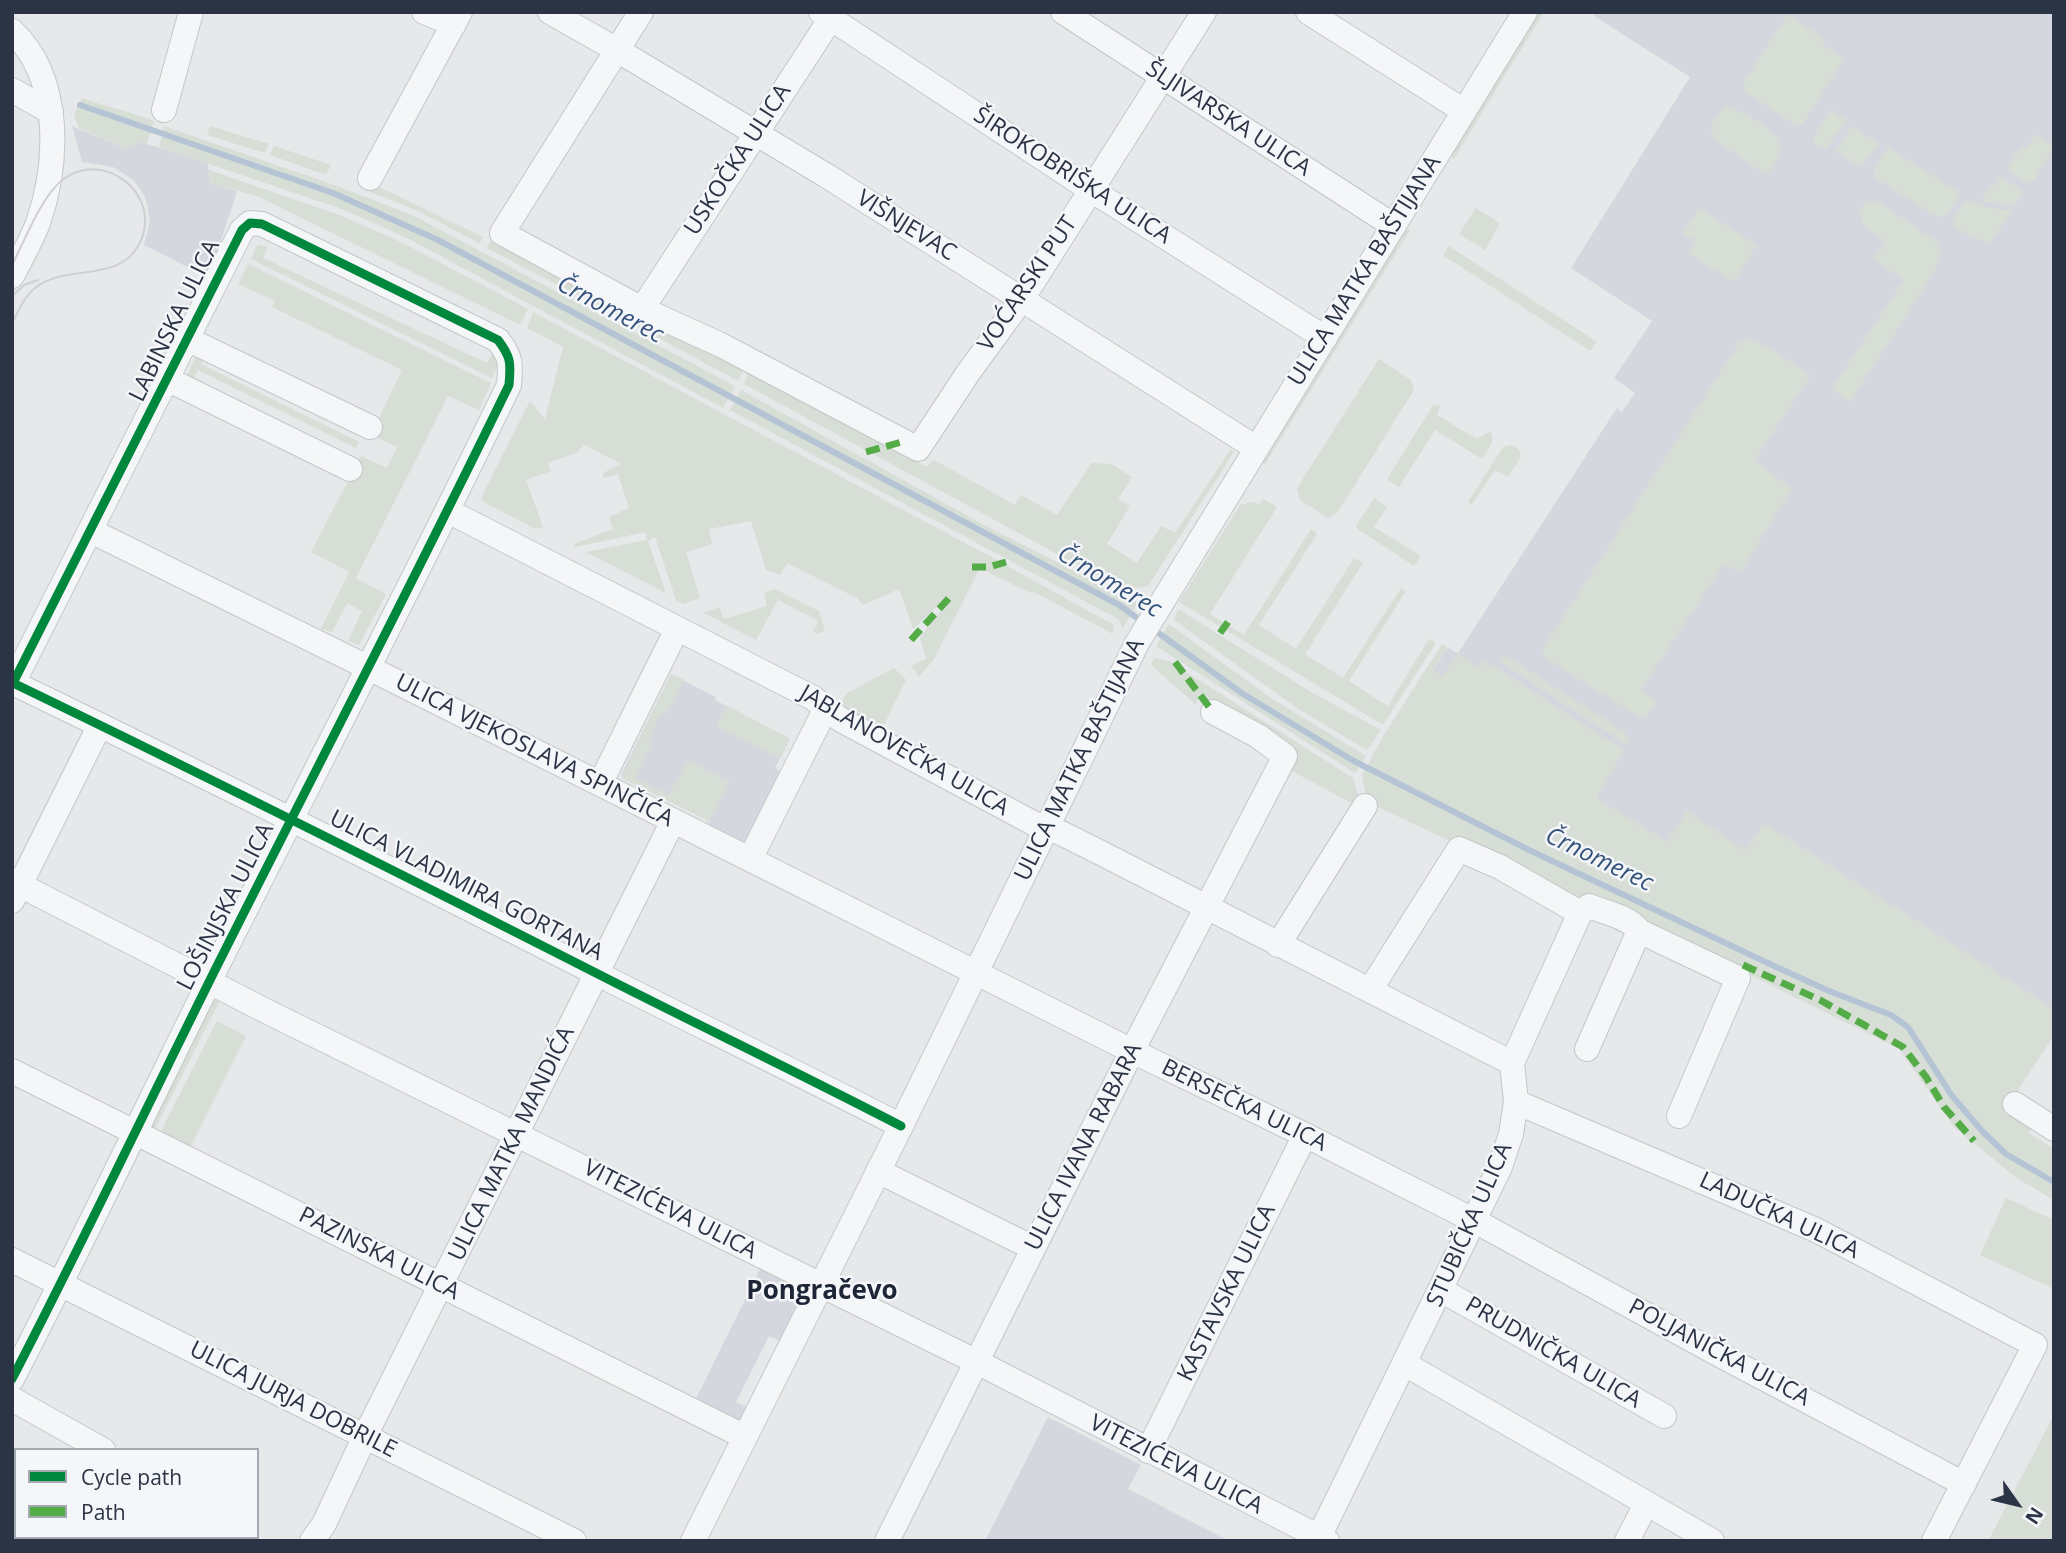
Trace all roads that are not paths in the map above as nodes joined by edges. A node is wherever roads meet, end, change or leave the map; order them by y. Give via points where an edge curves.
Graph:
1 (191, 12) edge
2 (424, 12) edge
3 (550, 12) edge
4 (641, 12) edge
5 (1063, 12) edge
6 (1204, 12) edge
7 (1308, 12) edge
8 (1525, 12) edge
9 (829, 14) edge
10 (457, 18) edge
11 (12, 31) edge
12 (617, 50) junction
13 (1162, 76) junction
14 (12, 90) edge
15 (164, 110) dead end
16 (1464, 111) junction
17 (51, 112) junction
18 (756, 133) junction
19 (370, 177) dead end
20 (1091, 190) junction
21 (1394, 226) junction
22 (12, 276) edge
23 (1022, 299) junction
24 (642, 309) junction
25 (1325, 338) junction
26 (187, 339) junction
27 (498, 340) joint
28 (167, 379) junction
29 (370, 427) dead end
30 (1256, 448) junction
31 (350, 469) dead end
32 (448, 510) junction
33 (91, 531) junction
34 (677, 629) junction
35 (367, 667) junction
36 (13, 683) edge
37 (826, 708) junction
38 (1213, 712) dead end
39 (100, 725) junction
40 (600, 784) junction
41 (1365, 806) dead end
42 (291, 820) junction
43 (673, 821) junction
44 (1046, 828) junction
45 (750, 859) junction
46 (15, 889) edge
47 (1206, 906) junction
48 (1580, 912) junction
49 (1639, 931) junction
50 (1278, 945) junction
51 (976, 973) junction
52 (597, 974) junction
53 (209, 982) junction
54 (1370, 990) junction
55 (1587, 1049) dead end
56 (1132, 1051) junction
57 (1512, 1063) junction
58 (12, 1071) edge
59 (1516, 1102) junction
60 (2015, 1104) dead end
61 (1679, 1116) dead end
62 (901, 1126) junction
63 (2054, 1129) edge
64 (135, 1132) junction
65 (517, 1134) junction
66 (1305, 1135) junction
67 (878, 1171) junction
68 (1475, 1221) junction
69 (1032, 1248) junction
70 (12, 1260) edge
71 (61, 1284) junction
72 (442, 1286) junction
73 (821, 1286) junction
74 (1441, 1290) junction
75 (978, 1362) junction
76 (1405, 1364) junction
77 (12, 1379) edge
78 (12, 1399) edge
79 (1664, 1416) dead end
80 (365, 1436) junction
81 (746, 1437) junction
82 (99, 1448) edge
83 (1148, 1451) junction
84 (1965, 1484) junction
85 (1646, 1504) junction
86 (1323, 1539) edge
87 (312, 1541) edge
88 (573, 1541) edge
89 (693, 1541) edge
90 (887, 1541) edge
91 (1627, 1541) edge
92 (1712, 1541) edge
93 (1934, 1541) edge

1 - 15 street
2 - 10 street
3 - 12 street, VIŠNJEVAC
4 - 12 street
5 - 13 street, ŠLJIVARSKA ULICA
6 - 13 street, VOĆARSKI PUT
7 - 16 street
8 - 16 street, ULICA MATKA BAŠTIJANA
9 - 18 street, USKOČKA ULICA
9 - 20 street, ŠIROKOBRIŠKA ULICA
10 - 19 street
11 - 17 street via 40,68
12 - 18 street, VIŠNJEVAC
12 - 24 street via 502,233
13 - 20 street, VOĆARSKI PUT
13 - 21 street, ŠLJIVARSKA ULICA
14 - 17 street
16 - 21 street, ULICA MATKA BAŠTIJANA
17 - 22 street via 50,169 43,206
18 - 23 street, VIŠNJEVAC
18 - 24 street, USKOČKA ULICA
20 - 23 street, VOĆARSKI PUT
20 - 25 street, ŠIROKOBRIŠKA ULICA
21 - 25 street, ULICA MATKA BAŠTIJANA
23 - 24 street, VOĆARSKI PUT via 918,449 721,345
23 - 30 street, VIŠNJEVAC
25 - 30 street, ULICA MATKA BAŠTIJANA
26 - 27 street, LABINSKA ULICA via 242,230 250,223 262,224
26 - 28 street, LABINSKA ULICA
26 - 29 street, LABINSKA ULICA
27 - 32 street, LOŠINJSKA ULICA via 508,353 509,385
28 - 31 street, LABINSKA ULICA
28 - 33 street, LABINSKA ULICA
30 - 44 street, ULICA MATKA BAŠTIJANA via 1139,638
32 - 34 street, JABLANOVEČKA ULICA
32 - 35 street, LOŠINJSKA ULICA
33 - 35 street, ULICA VJEKOSLAVA SPINČIĆA
33 - 36 street, LABINSKA ULICA
34 - 37 street, JABLANOVEČKA ULICA
34 - 40 street
35 - 40 street, ULICA VJEKOSLAVA SPINČIĆA
35 - 42 street, LOŠINJSKA ULICA
36 - 39 street, ULICA VLADIMIRA GORTANA
37 - 44 street, JABLANOVEČKA ULICA via 895,751
37 - 45 street
38 - 47 street, ULICA IVANA RABARA via 1285,756
39 - 42 street, ULICA VLADIMIRA GORTANA
39 - 46 street
40 - 43 street, ULICA VJEKOSLAVA SPINČIĆA
41 - 50 street
42 - 52 street, ULICA VLADIMIRA GORTANA
42 - 53 street, LOŠINJSKA ULICA
43 - 45 street, ULICA VJEKOSLAVA SPINČIĆA
43 - 52 street, ULICA MATKA MANDIĆA
44 - 47 street, JABLANOVEČKA ULICA
44 - 51 street, ULICA MATKA BAŠTIJANA
45 - 51 street, ULICA VJEKOSLAVA SPINČIĆA
46 - 53 street, VITEZIĆEVA ULICA
47 - 50 street, JABLANOVEČKA ULICA
47 - 56 street, ULICA IVANA RABARA
48 - 49 street via 1589,906
48 - 54 street via 1459,849
48 - 57 street
49 - 55 street
49 - 61 street via 1738,978
50 - 54 street, JABLANOVEČKA ULICA
51 - 56 street, BERSEČKA ULICA
51 - 62 street, ULICA MATKA BAŠTIJANA
52 - 62 street, ULICA VLADIMIRA GORTANA
52 - 65 street, ULICA MATKA MANDIĆA
53 - 64 street, LOŠINJSKA ULICA
53 - 65 street, VITEZIĆEVA ULICA
54 - 57 street, JABLANOVEČKA ULICA
56 - 66 street, BERSEČKA ULICA
56 - 69 street, ULICA IVANA RABARA
57 - 59 street, STUBIČKA ULICA
58 - 64 street, PAZINSKA ULICA
59 - 68 street, STUBIČKA ULICA via 1500,1167
59 - 84 street, LADUČKA ULICA via 1816,1230 2035,1345
60 - 63 street
62 - 67 street, ULICA MATKA BAŠTIJANA
64 - 71 street, LOŠINJSKA ULICA
64 - 72 street, PAZINSKA ULICA
65 - 72 street, ULICA MATKA MANDIĆA
65 - 73 street, VITEZIĆEVA ULICA
66 - 68 street, BERSEČKA ULICA
66 - 83 street, KASTAVSKA ULICA
67 - 69 street
67 - 73 street, ULICA MATKA BAŠTIJANA
68 - 74 street, STUBIČKA ULICA
68 - 84 street, POLJANIČKA ULICA
69 - 75 street, ULICA IVANA RABARA
70 - 71 street, ULICA JURJA DOBRILE
71 - 77 street, LOŠINJSKA ULICA
71 - 80 street, ULICA JURJA DOBRILE
72 - 80 street, ULICA MATKA MANDIĆA
72 - 81 street, PAZINSKA ULICA
73 - 75 street, VITEZIĆEVA ULICA
73 - 81 street, ULICA MATKA BAŠTIJANA
74 - 76 street, STUBIČKA ULICA
74 - 79 street, PRUDNIČKA ULICA
75 - 83 street, VITEZIĆEVA ULICA
75 - 90 street, ULICA IVANA RABARA
76 - 85 street
76 - 86 street, STUBIČKA ULICA
78 - 82 street
80 - 87 street, ULICA MATKA MANDIĆA
80 - 88 street, ULICA JURJA DOBRILE
81 - 89 street, ULICA MATKA BAŠTIJANA
83 - 86 street, VITEZIĆEVA ULICA
84 - 93 street
85 - 91 street
85 - 92 street

